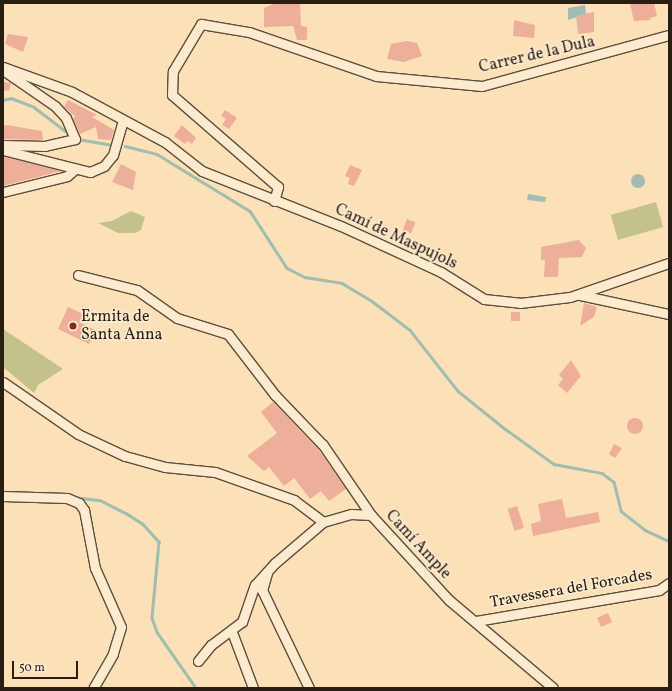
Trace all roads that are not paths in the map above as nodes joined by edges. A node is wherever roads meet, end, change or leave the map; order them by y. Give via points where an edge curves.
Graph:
1 (669, 35) edge
2 (3, 69) edge
3 (124, 121) junction
4 (3, 145) edge
5 (3, 150) edge
6 (74, 170) junction
7 (3, 192) edge
8 (274, 201) junction
9 (669, 263) edge
10 (78, 275) dead end
11 (579, 294) junction
12 (669, 314) edge
13 (3, 382) edge
14 (3, 496) edge
15 (371, 516) junction
16 (323, 522) junction
17 (268, 572) junction
18 (669, 583) edge
19 (476, 621) dead end
20 (232, 632) junction
21 (198, 661) dead end
22 (93, 688) edge
23 (253, 688) edge
24 (309, 688) edge
25 (553, 688) edge

1 - 8 street, Carrer de la Dula via 482,86 376,76 249,32 201,24 173,71 172,95 278,187
2 - 3 street, Camí de Maspujols via 72,92
2 - 4 street via 55,106 66,118 75,139 45,146
3 - 6 street via 113,155 104,166 90,172
3 - 8 street, Camí de Maspujols via 165,142 202,171
5 - 6 street
6 - 7 street via 67,176
8 - 11 street, Camí de Maspujols via 341,226 441,272 484,299 520,302
9 - 11 street, Camí de Maspujols
10 - 15 street via 137,290 177,318 228,334 276,395 323,445
11 - 12 street
13 - 16 street via 78,434 125,456 165,468 215,472 294,500
14 - 22 street via 67,498 79,502 84,510 95,568 121,627 113,654
15 - 16 street, Camí Ample via 351,514
15 - 25 street, Camí Ample via 449,600
16 - 17 street, Camí Ample
17 - 20 street, Camí Ample via 255,585 242,622
17 - 24 street via 262,590
18 - 19 street, Travessera del Forcades via 659,590
20 - 21 street, Camí Ample via 211,645
20 - 23 street

